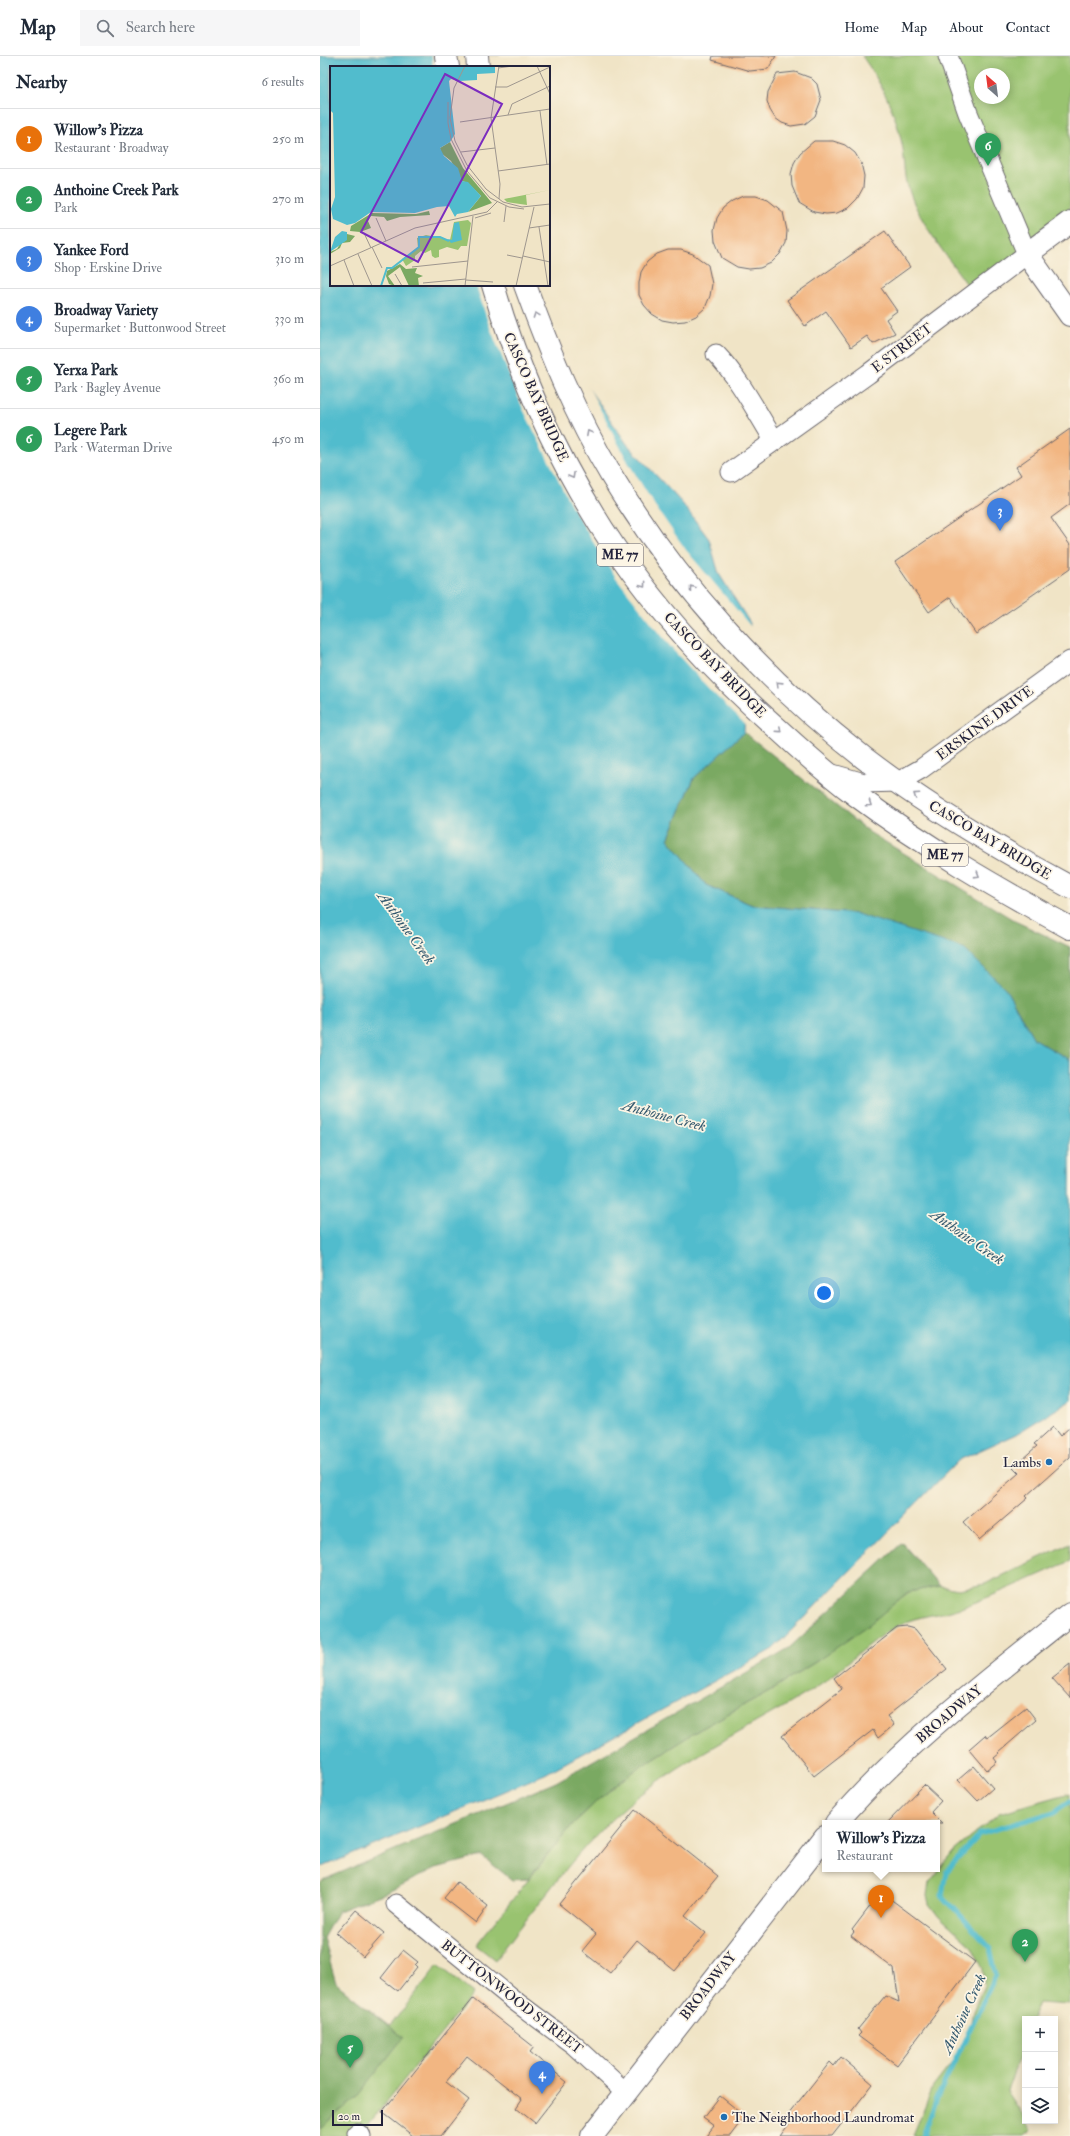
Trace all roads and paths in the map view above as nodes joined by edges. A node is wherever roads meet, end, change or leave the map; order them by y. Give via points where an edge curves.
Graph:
1 (446, 56) edge
2 (476, 56) edge
3 (948, 56) edge
4 (448, 66) edge
5 (478, 66) edge
6 (1070, 222) edge
7 (1027, 254) junction
8 (493, 286) edge
9 (525, 286) edge
10 (1070, 315) edge
11 (716, 354) dead end
12 (774, 440) junction
13 (731, 472) dead end
14 (1070, 661) edge
15 (826, 772) junction
16 (898, 782) junction
17 (1070, 887) edge
18 (1070, 928) edge
19 (1070, 1614) edge
20 (839, 1820) edge
21 (822, 1841) edge
22 (396, 1904) dead end
23 (626, 2093) junction
24 (592, 2136) edge

1 - 4 main road
2 - 5 main road
3 - 7 street via 973,125
6 - 7 main road, E STREET
7 - 10 main road
7 - 12 street, E STREET via 868,374
8 -> 15 main road, CASCO BAY BRIDGE / ME 77 via 506,329 536,404 572,477 614,548 662,610 700,653 739,694
16 -> 9 main road, CASCO BAY BRIDGE / ME 77 via 850,747 763,669 708,609 657,544 611,475 572,403 547,346
11 - 12 street via 725,363
12 - 13 street, E STREET
14 - 16 street, ERSKINE DRIVE via 921,769
15 - 16 street via 864,783
15 -> 18 main road, CASCO BAY BRIDGE / ME 77 via 920,840
17 -> 16 main road, CASCO BAY BRIDGE / ME 77 via 959,823
19 - 20 main road, BROADWAY via 922,1736
21 - 23 main road, BROADWAY
22 - 23 street, BUTTONWOOD STREET via 515,2001 574,2045
23 - 24 main road, BROADWAY

